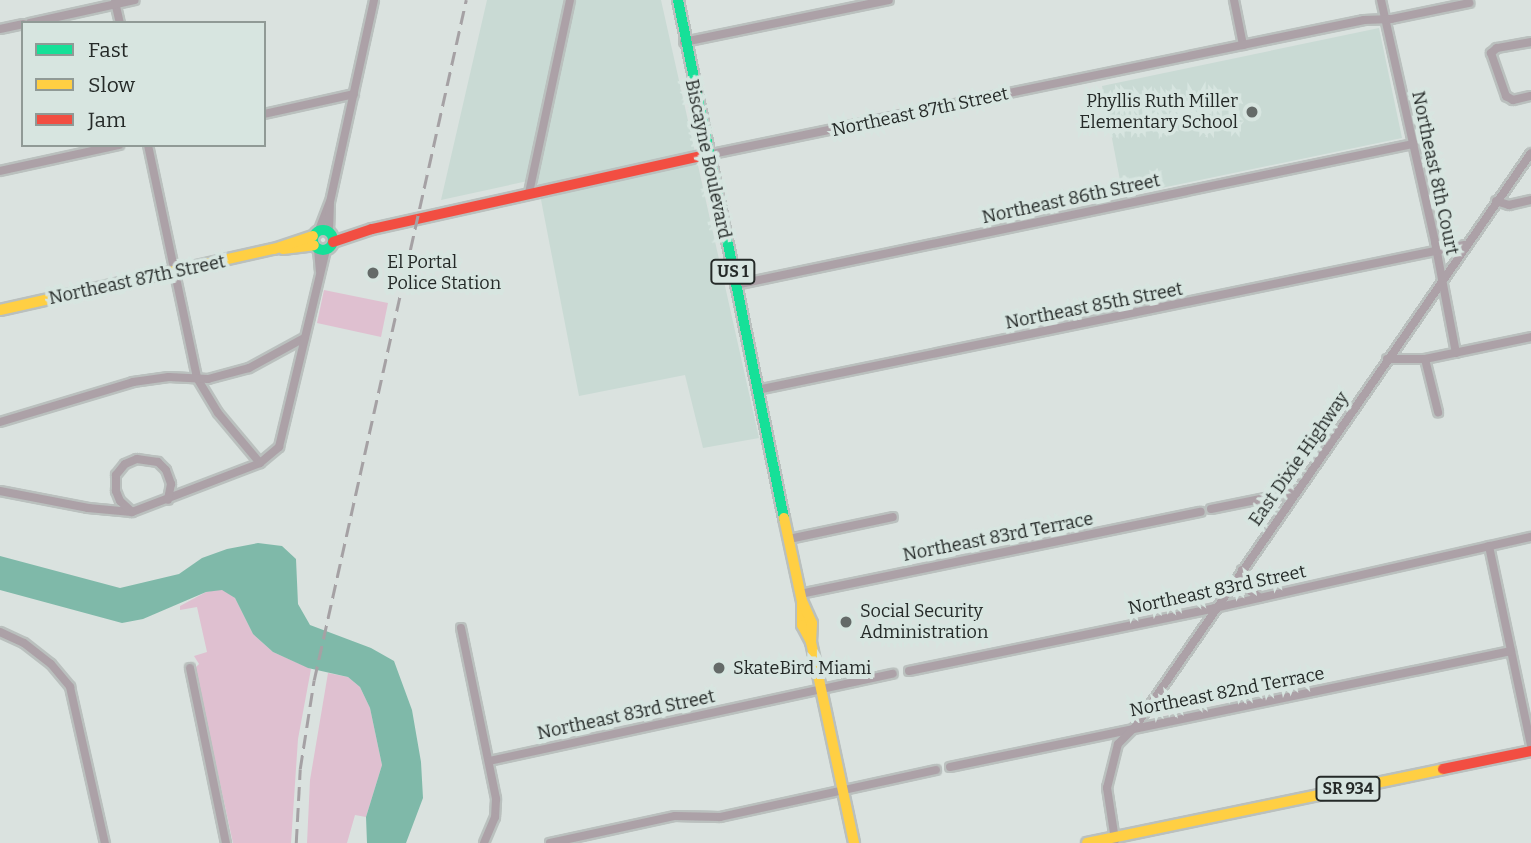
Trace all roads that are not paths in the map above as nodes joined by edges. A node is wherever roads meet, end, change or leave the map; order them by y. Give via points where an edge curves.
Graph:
1 (135, 0) edge
2 (374, 0) edge
3 (570, 0) edge
4 (889, 0) edge
5 (1234, 0) edge
6 (1381, 0) edge
7 (115, 2) edge
8 (680, 2) edge
9 (1469, 3) dead end
10 (1385, 17) junction
11 (38, 21) edge
12 (120, 21) edge
13 (21, 24) edge
14 (0, 29) edge
15 (684, 42) junction
16 (1531, 42) edge
17 (1244, 45) junction
18 (354, 94) junction
19 (1531, 96) edge
20 (266, 114) edge
21 (1413, 144) junction
22 (110, 147) edge
23 (148, 147) edge
24 (1531, 153) edge
25 (708, 155) junction
26 (0, 171) edge
27 (529, 193) junction
28 (1531, 200) edge
29 (1496, 201) junction
30 (323, 239) junction
31 (1465, 245) junction
32 (1437, 253) junction
33 (176, 271) junction
34 (1441, 279) junction
35 (735, 285) junction
36 (0, 310) edge
37 (1531, 337) edge
38 (304, 338) junction
39 (1456, 353) junction
40 (1387, 359) junction
41 (1425, 359) junction
42 (197, 378) junction
43 (757, 390) junction
44 (1437, 412) dead end
45 (0, 422) edge
46 (260, 463) junction
47 (0, 491) edge
48 (1295, 492) junction
49 (168, 500) junction
50 (1211, 509) dead end
51 (132, 512) junction
52 (1201, 512) dead end
53 (893, 517) dead end
54 (1531, 537) edge
55 (789, 538) junction
56 (1489, 546) junction
57 (1241, 570) junction
58 (801, 597) junction
59 (1260, 598) junction
60 (1215, 608) junction
61 (461, 628) dead end
62 (0, 632) edge
63 (1511, 651) junction
64 (190, 668) dead end
65 (909, 671) dead end
66 (893, 674) dead end
67 (821, 689) junction
68 (1135, 727) junction
69 (1531, 745) edge
70 (1531, 751) edge
71 (489, 761) junction
72 (950, 767) dead end
73 (936, 770) dead end
74 (843, 789) junction
75 (1116, 840) edge
76 (105, 843) edge
77 (226, 843) edge
78 (484, 843) edge
79 (550, 843) edge
80 (854, 843) edge
81 (1087, 843) edge

1 - 7 street
2 - 18 street
3 - 27 street
4 - 15 street
5 - 17 street
6 - 10 street, Northeast 8th Court
7 - 11 street
7 - 12 street
8 - 15 main road, Biscayne Boulevard / US 1
9 - 10 street, Northeast 87th Street
10 - 17 street, Northeast 87th Street
10 - 21 street, Northeast 8th Court
13 - 14 street
15 - 25 main road, Biscayne Boulevard / US 1
16 - 19 street via 1491,53 1506,96 1513,100
17 - 25 street, Northeast 87th Street
18 - 20 street
18 - 30 street
21 - 32 street, Northeast 8th Court
21 - 35 street, Northeast 86th Street
22 - 26 street
23 - 33 street
24 - 29 street, East Dixie Highway
25 - 27 main road, Northeast 87th Street
25 - 35 main road, Biscayne Boulevard / US 1
27 - 30 main road, Northeast 87th Street
28 - 29 street via 1509,205
29 - 31 street, East Dixie Highway
30 - 33 main road, Northeast 87th Street
30 - 38 street
31 - 32 street, Northeast 85th Street
31 - 34 street, East Dixie Highway
32 - 34 street, Northeast 8th Court
32 - 43 street, Northeast 85th Street
33 - 36 main road, Northeast 87th Street
33 - 42 street
34 - 39 street, Northeast 8th Court
34 - 40 street, East Dixie Highway
35 - 43 main road, Biscayne Boulevard / US 1
37 - 39 street
38 - 42 street via 249,369
38 - 46 street via 279,447
39 - 41 street
40 - 41 street
40 - 48 street, East Dixie Highway
41 - 44 street
42 - 45 street via 133,382
42 - 46 street via 218,413
43 - 55 main road, Biscayne Boulevard / US 1 via 754,410 766,432
46 - 49 street
47 - 51 street
48 - 50 street
48 - 57 street, East Dixie Highway
49 - 51 street
49 - 51 street via 171,484 166,470 158,462 137,459 125,464 117,475 120,501
52 - 58 street, Northeast 83rd Terrace
53 - 55 street
54 - 56 street, Northeast 83rd Street
55 - 58 main road, Biscayne Boulevard / US 1
56 - 59 street, Northeast 83rd Street
56 - 63 street
57 - 59 street via 1251,591
57 - 60 street, East Dixie Highway
58 - 67 main road, Biscayne Boulevard / US 1 via 812,623 811,642
59 - 60 street, Northeast 83rd Street
60 - 65 street, Northeast 83rd Street
60 - 68 street, East Dixie Highway
61 - 71 street
62 - 76 street via 51,664 70,687
63 - 68 street, Northeast 82nd Terrace
63 - 69 street
64 - 77 street
66 - 67 street, Northeast 83rd Street
67 - 71 street, Northeast 83rd Street
67 - 74 main road, Biscayne Boulevard / US 1
68 - 72 street, Northeast 82nd Terrace
68 - 75 street, East Dixie Highway via 1118,744 1108,776
70 - 75 main road, SR 934
71 - 78 street via 496,808
73 - 74 street
74 - 79 street via 720,817 675,816
74 - 80 main road, Biscayne Boulevard / US 1
75 - 81 main road, SR 934

